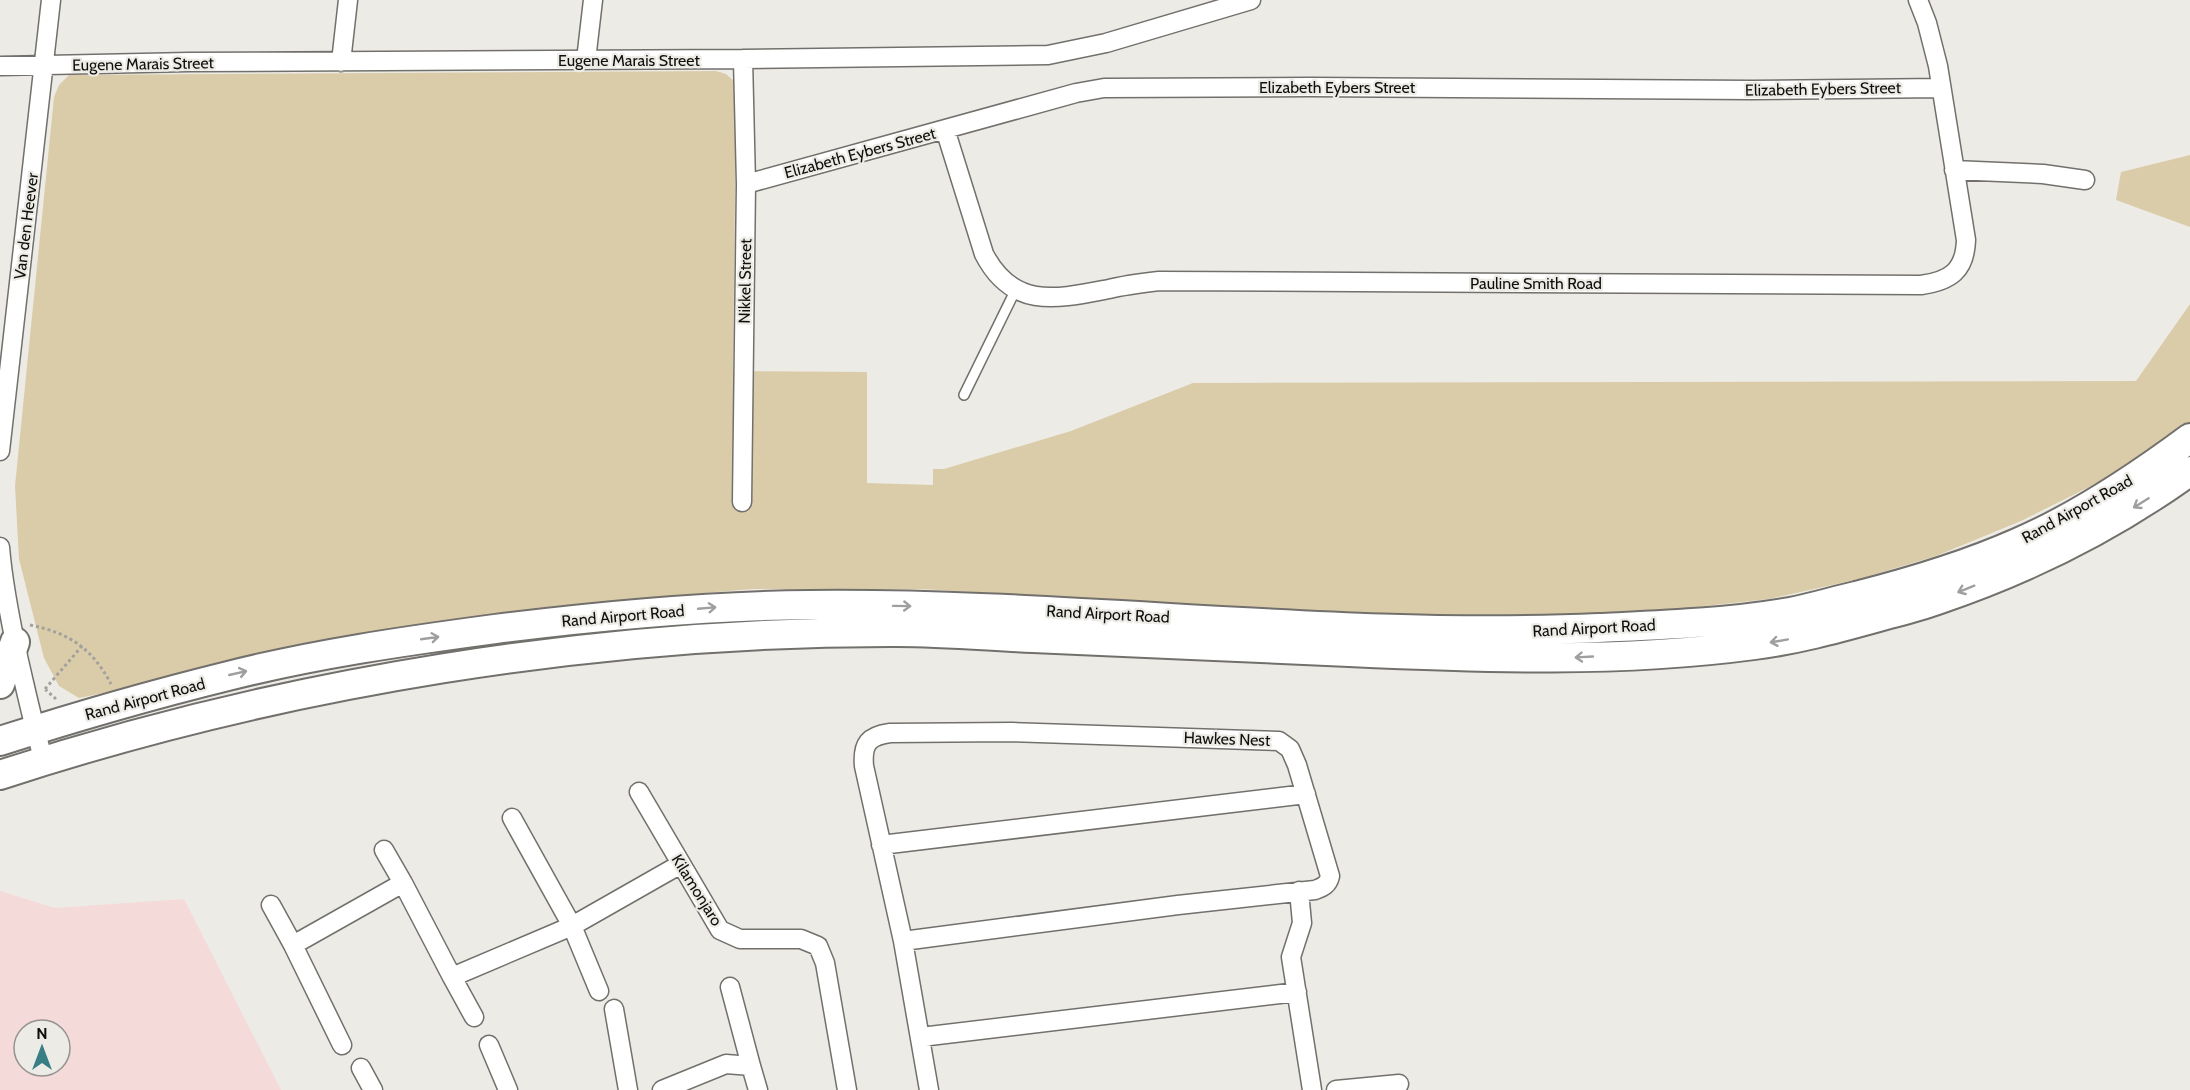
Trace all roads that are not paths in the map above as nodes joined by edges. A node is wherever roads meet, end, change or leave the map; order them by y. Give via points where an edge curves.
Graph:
1 (51, 0) edge
2 (348, 0) edge
3 (593, 0) edge
4 (1251, 0) edge
5 (1918, 0) edge
6 (1207, 6) edge
7 (742, 59) junction
8 (586, 60) junction
9 (341, 62) junction
10 (43, 65) junction
11 (0, 66) edge
12 (1941, 88) junction
13 (945, 129) junction
14 (1954, 170) junction
15 (2085, 180) dead end
16 (746, 184) junction
17 (1016, 289) junction
18 (964, 395) dead end
19 (2190, 438) edge
20 (0, 451) edge
21 (2190, 471) edge
22 (742, 502) dead end
23 (0, 546) edge
24 (13, 631) junction
25 (0, 684) edge
26 (34, 730) junction
27 (0, 741) edge
28 (44, 761) junction
29 (0, 776) edge
30 (639, 792) dead end
31 (1306, 794) junction
32 (512, 818) dead end
33 (882, 845) junction
34 (384, 850) dead end
35 (681, 864) junction
36 (403, 883) junction
37 (1299, 891) junction
38 (271, 905) dead end
39 (572, 926) junction
40 (903, 941) junction
41 (293, 945) junction
42 (453, 977) junction
43 (730, 987) dead end
44 (599, 991) dead end
45 (1297, 992) junction
46 (614, 1009) dead end
47 (474, 1017) dead end
48 (921, 1037) junction
49 (342, 1045) dead end
50 (489, 1046) dead end
51 (751, 1066) junction
52 (361, 1068) dead end
53 (1399, 1084) dead end
54 (374, 1090) edge
55 (508, 1090) edge
56 (628, 1090) edge
57 (662, 1090) edge
58 (758, 1090) edge
59 (847, 1090) edge
60 (929, 1090) edge
61 (1311, 1090) edge
62 (1336, 1090) edge

1 - 10 street, Van den Heever
2 - 9 street
3 - 8 street
4 - 6 street, Eugene Marais Street
5 - 12 street, Pauline Smith Road via 1933,43
6 - 7 street, Eugene Marais Street via 1084,48 1048,55
7 - 8 street, Eugene Marais Street
7 - 16 street, Nikkel Street
8 - 9 street, Eugene Marais Street
9 - 10 street, Eugene Marais Street
10 - 11 street, Eugene Marais Street
10 - 20 street, Van den Heever
12 - 13 street, Elizabeth Eybers Street via 1127,87 1076,93
12 - 14 street, Pauline Smith Road
13 - 16 street, Elizabeth Eybers Street
13 - 17 street, Pauline Smith Road via 984,254 1000,279
14 - 15 street
14 - 17 street, Pauline Smith Road via 1964,221 1964,257 1950,277 1921,285 1159,281 1055,298 1037,297
16 - 22 street, Nikkel Street
17 - 18 lane
26 -> 19 main road, Rand Airport Road via 232,675 354,649 574,619 715,607 981,607 1432,631 1517,632 1719,622 1796,611 1959,566 2076,514
21 -> 28 main road, Rand Airport Road via 2117,518 2035,561 1938,600 1812,635 1756,645 1557,658 902,632 709,639 566,653 392,678 199,717
23 - 24 street
24 - 25 main road
24 - 26 street
26 - 27 main road, Rand Airport Road
26 - 28 street
28 - 29 main road, Rand Airport Road
30 - 35 street, Kilamonjaro
31 - 33 street
31 - 33 street, Hawkes Nest via 1290,749 1279,741 1012,732 890,733 876,735 866,744 863,754
31 - 37 street, Hawkes Nest via 1330,876 1324,887
32 - 39 street
33 - 40 street, Hawkes Nest
34 - 36 street
35 - 39 street
35 - 59 street, Kilamonjaro via 720,930 740,939 801,939 818,946 825,963
36 - 41 street
36 - 42 street
37 - 40 street, Hawkes Nest
37 - 45 street via 1302,923 1291,957
38 - 41 street
39 - 42 street
39 - 44 street
40 - 48 street, Hawkes Nest
41 - 49 street
42 - 47 street
43 - 51 street
45 - 48 street
45 - 61 street
46 - 56 street
48 - 60 street, Hawkes Nest
50 - 55 street
51 - 57 street via 726,1064
51 - 58 street
52 - 54 street
53 - 62 street

